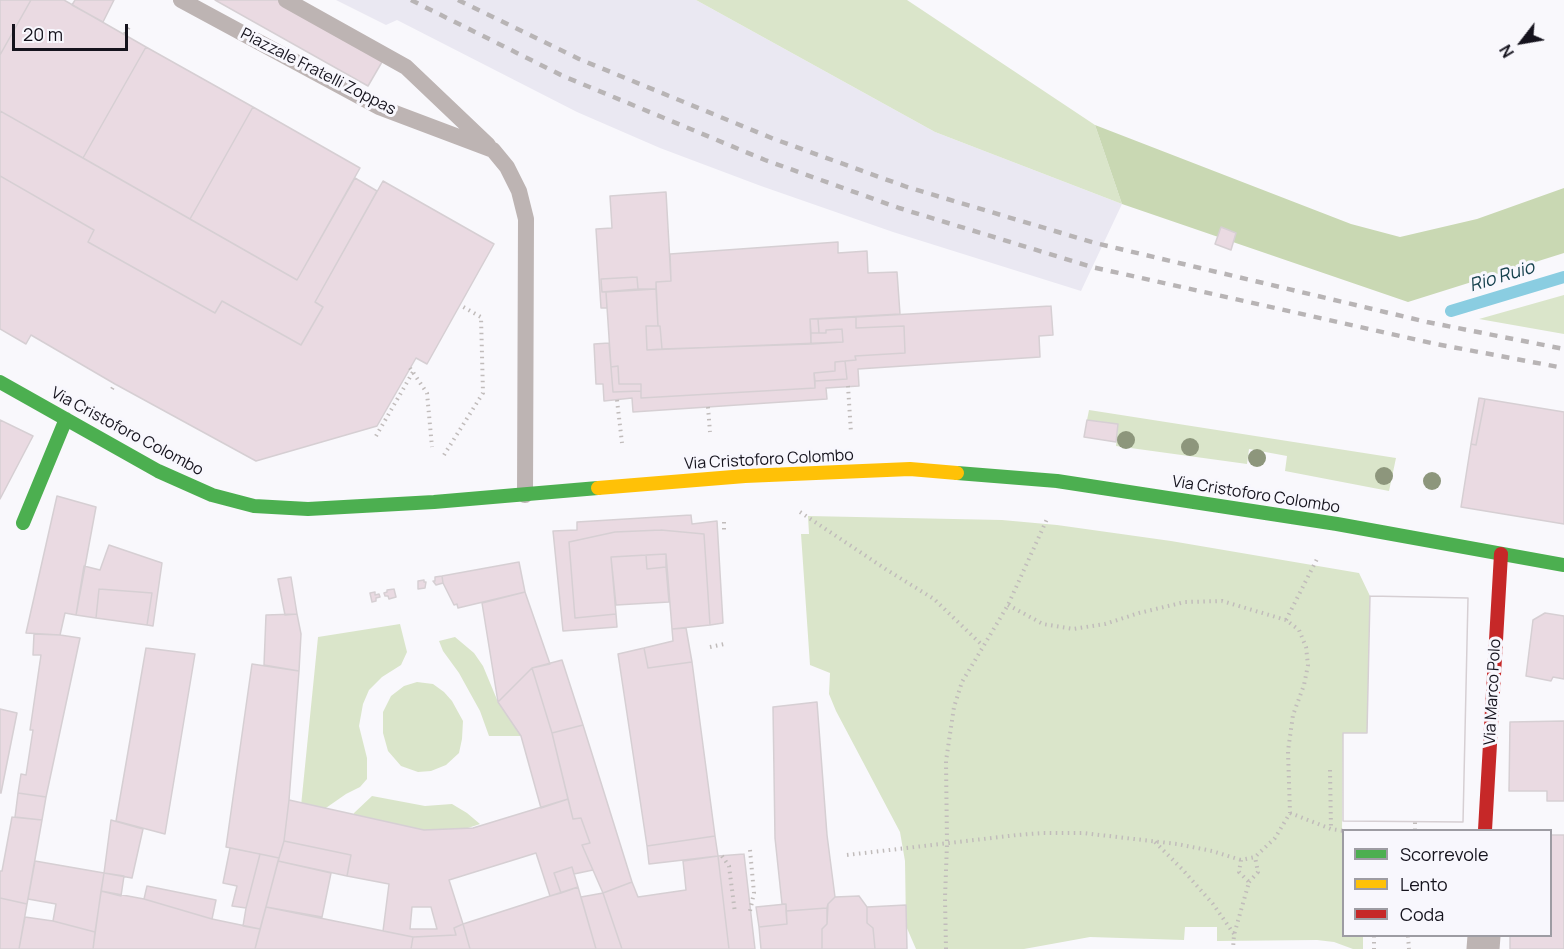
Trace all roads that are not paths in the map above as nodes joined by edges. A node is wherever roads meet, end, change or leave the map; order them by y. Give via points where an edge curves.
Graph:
1 (181, 0) edge
2 (286, 0) edge
3 (493, 150) junction
4 (0, 382) edge
5 (66, 419) junction
6 (525, 495) junction
7 (23, 523) dead end
8 (1501, 554) junction
9 (1564, 565) edge
10 (1485, 829) edge

1 - 3 lane, Piazzale Fratelli Zoppas via 379,107
2 - 3 lane via 406,67
3 - 6 lane via 507,166 519,191 526,219
4 - 5 street, Via Cristoforo Colombo
5 - 6 street, Via Cristoforo Colombo via 158,471 212,495 254,506 308,509
5 - 7 street
6 - 8 street, Via Cristoforo Colombo via 754,476 910,469 1057,481
8 - 9 street, Via Cristoforo Colombo
8 - 10 street, Via Marco Polo

